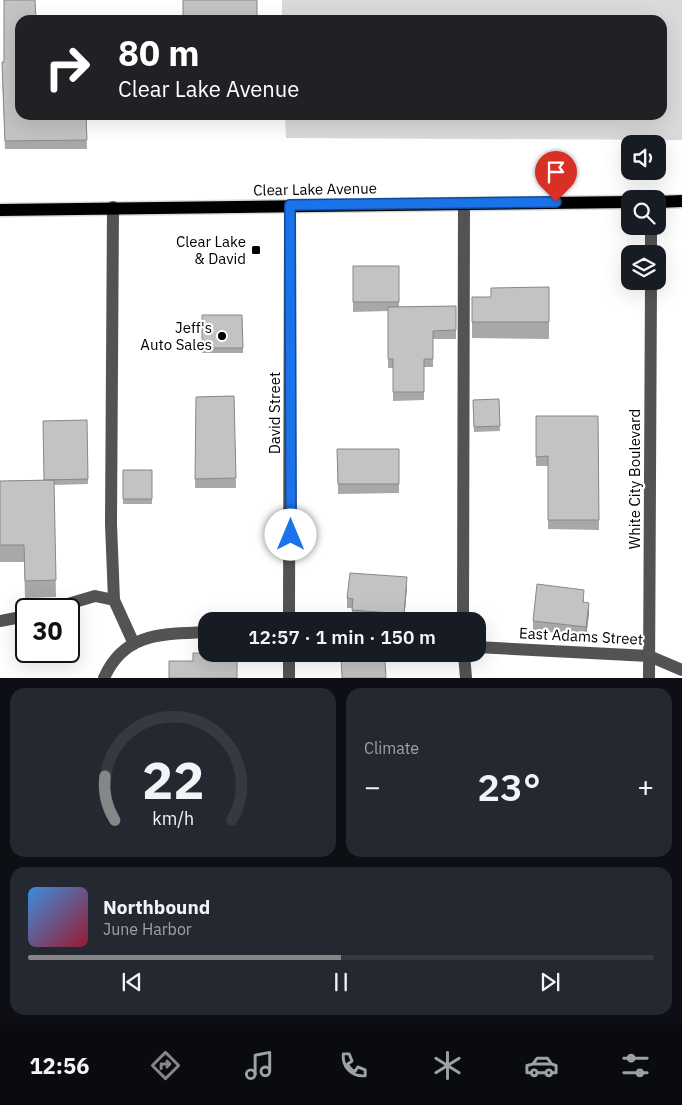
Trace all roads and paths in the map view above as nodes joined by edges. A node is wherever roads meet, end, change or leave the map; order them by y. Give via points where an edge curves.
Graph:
1 (682, 201) edge
2 (621, 202) edge
3 (666, 202) edge
4 (464, 203) junction
5 (290, 205) junction
6 (113, 207) junction
7 (0, 210) edge
8 (651, 290) edge
9 (80, 600) edge
10 (114, 600) junction
11 (289, 612) edge
12 (463, 612) edge
13 (15, 618) edge
14 (0, 621) edge
15 (198, 632) edge
16 (134, 644) junction
17 (486, 648) edge
18 (649, 656) junction
19 (289, 662) edge
20 (465, 662) edge
21 (682, 670) edge
22 (104, 678) edge
23 (289, 678) edge
24 (466, 678) edge
25 (650, 678) edge

1 - 3 main road
2 - 4 main road, Clear Lake Avenue
4 - 5 main road, Clear Lake Avenue
4 - 12 street
5 - 6 main road, Clear Lake Avenue
5 - 11 street, David Street
6 - 7 main road, Clear Lake Avenue
6 - 10 street via 110,524
8 - 18 street, White City Boulevard
9 - 10 street via 95,596
10 - 16 street
13 - 14 street
15 - 16 street via 159,634
16 - 22 street via 125,647 111,662
17 - 18 street, East Adams Street
18 - 21 street, East Adams Street
18 - 25 street, White City Boulevard
19 - 23 street
20 - 24 street

